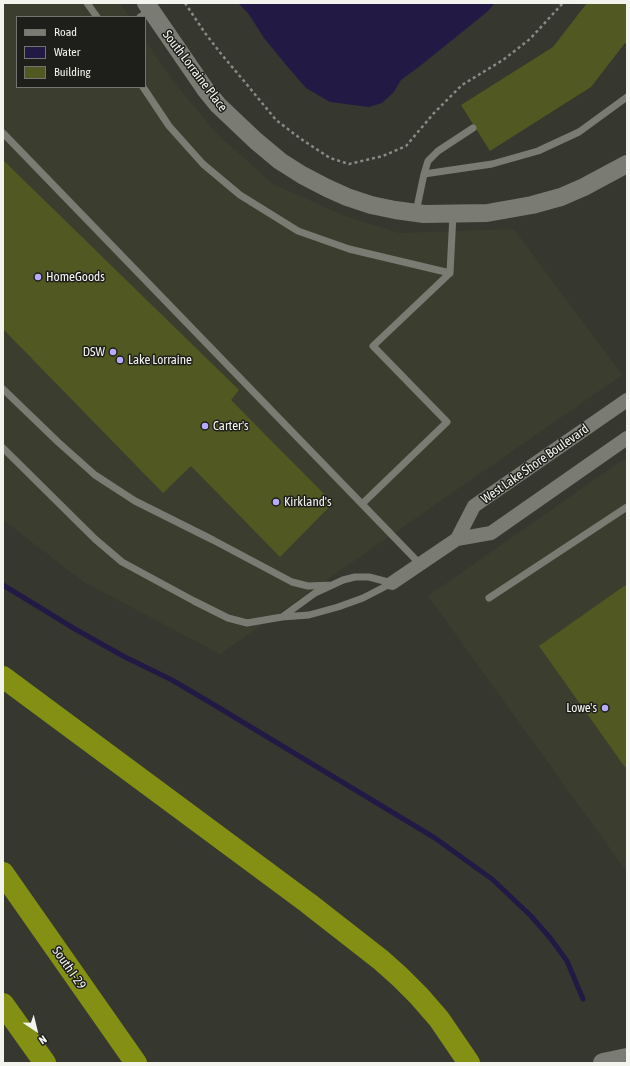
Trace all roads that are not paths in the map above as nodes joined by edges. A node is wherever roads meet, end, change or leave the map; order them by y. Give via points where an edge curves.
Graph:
1 (87, 3) edge
2 (146, 10) edge
3 (95, 16) edge
4 (144, 88) edge
5 (627, 97) edge
6 (473, 128) dead end
7 (3, 133) edge
8 (627, 164) edge
9 (424, 174) junction
10 (415, 213) junction
11 (453, 214) junction
12 (450, 273) junction
13 (3, 389) edge
14 (627, 400) edge
15 (627, 438) edge
16 (3, 448) edge
17 (362, 504) junction
18 (627, 507) edge
19 (457, 539) junction
20 (420, 564) junction
21 (392, 583) junction
22 (333, 584) junction
23 (489, 598) dead end
24 (282, 617) junction
25 (3, 678) edge
26 (3, 873) edge
27 (3, 1004) edge
28 (627, 1058) edge
29 (45, 1063) edge
30 (136, 1063) edge
31 (469, 1063) edge
32 (603, 1063) edge

1 - 3 lane
2 - 10 street, South Lorraine Place via 218,105 280,161 347,197 371,205
4 - 12 lane via 169,126 203,164 240,195 298,231 349,249
5 - 9 lane via 579,132 538,151 492,164
6 - 9 lane via 438,151 428,161
7 - 17 lane
8 - 11 street, South Lorraine Place via 561,197 487,213
9 - 10 lane
10 - 11 street, South Lorraine Place
11 - 12 lane
12 - 17 lane via 373,346 448,422
13 - 22 lane via 95,475 135,501 292,582 308,586
14 - 19 street, West Lake Shore Boulevard via 474,506
15 - 19 street, West Lake Shore Boulevard via 491,533
16 - 24 lane via 95,539 122,562 228,618 247,623
17 - 20 lane
18 - 23 lane
19 - 20 street, West Lake Shore Boulevard
20 - 21 street, West Lake Shore Boulevard
21 - 22 lane via 369,577 355,577
21 - 24 lane via 364,598 338,607 310,615
22 - 24 lane via 315,593
25 - 31 highway via 314,907 381,960 439,1019
26 - 30 highway, South I-29
27 - 29 highway
28 - 32 main road

